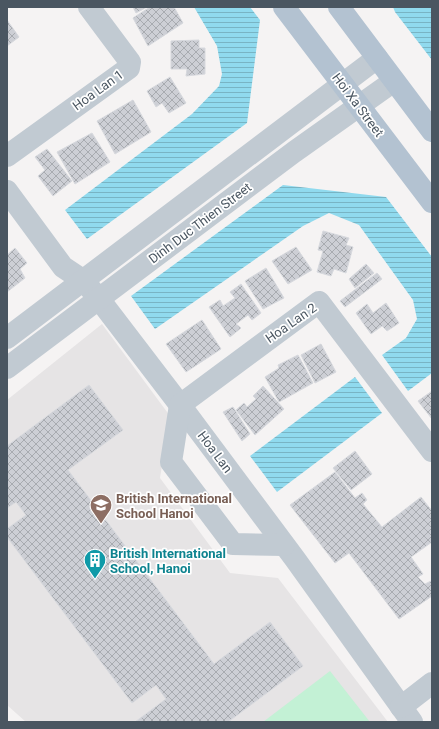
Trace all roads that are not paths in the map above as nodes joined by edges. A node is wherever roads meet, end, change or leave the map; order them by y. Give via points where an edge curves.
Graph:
1 (89, 7) edge
2 (284, 7) edge
3 (339, 7) edge
4 (377, 58) junction
5 (394, 81) junction
6 (342, 84) junction
7 (359, 106) junction
8 (432, 131) edge
9 (7, 156) edge
10 (7, 191) edge
11 (432, 202) edge
12 (84, 281) junction
13 (99, 299) junction
14 (7, 338) edge
15 (7, 368) edge
16 (180, 404) junction
17 (432, 451) edge
18 (284, 544) junction
19 (432, 683) edge
20 (406, 714) edge

1 - 9 street, Hoa Lan 1 via 130,62 129,68
2 - 6 main road, Hoi Xa Street
3 - 4 main road
4 - 5 main road
4 - 6 street, Dinh Duc Thien Street
5 - 7 street, Dinh Duc Thien Street
5 - 8 main road
6 - 7 main road, Hoi Xa Street
6 - 12 street, Dinh Duc Thien Street
7 - 11 main road, Hoi Xa Street
7 - 13 street, Dinh Duc Thien Street
10 - 12 street, Hoa Lan via 63,267
12 - 13 street, Hoa Lan
12 - 14 street, Dinh Duc Thien Street
13 - 15 street, Dinh Duc Thien Street
13 - 16 street, Hoa Lan
16 - 17 street, Hoa Lan 2 via 318,302
16 - 18 street, Hoa Lan
16 - 18 street via 172,462 234,544
18 - 20 street, Hoa Lan
19 - 20 street

